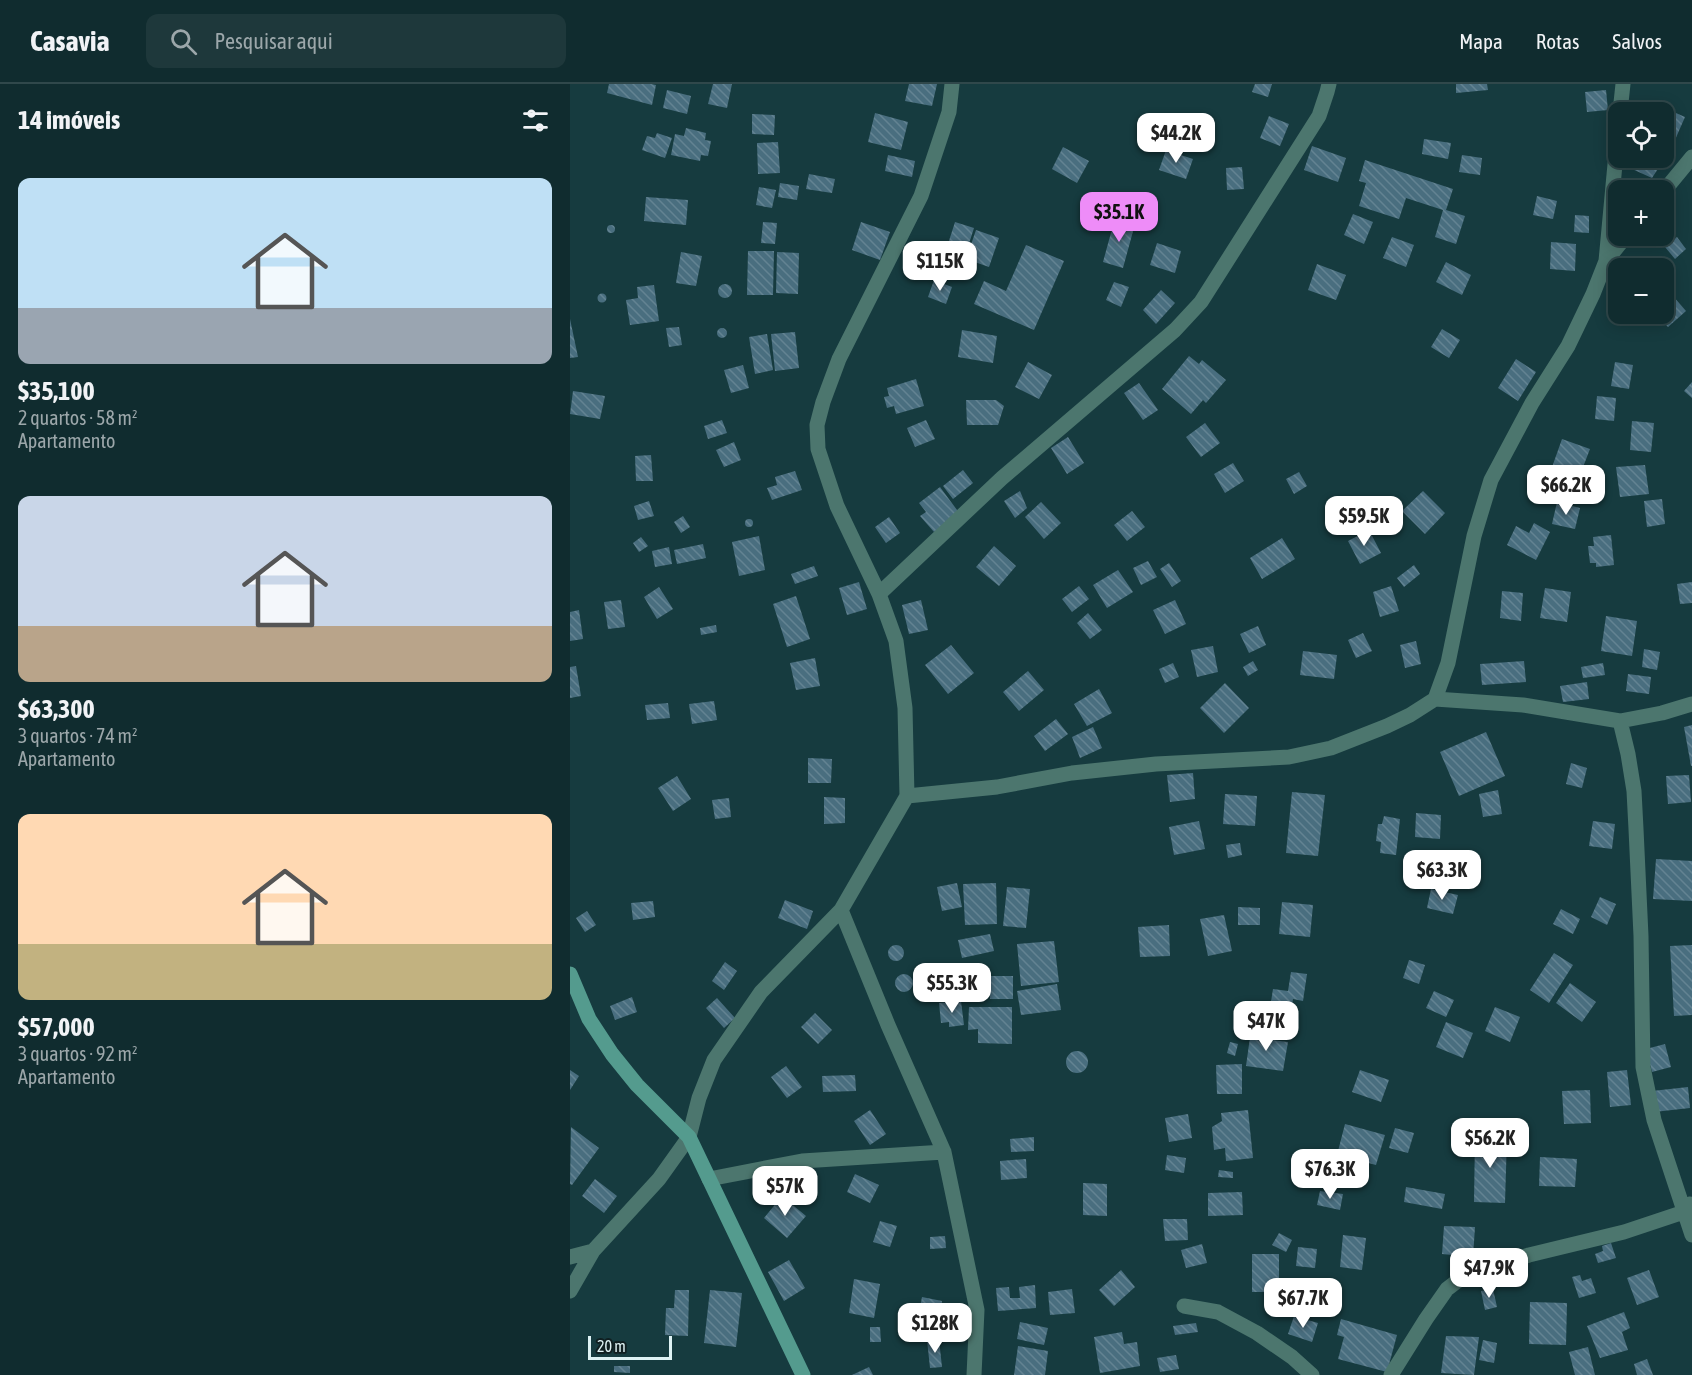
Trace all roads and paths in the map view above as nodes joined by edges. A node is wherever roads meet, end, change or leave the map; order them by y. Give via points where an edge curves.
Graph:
1 (952, 84) edge
2 (1329, 84) edge
3 (1623, 84) edge
4 (1621, 102) edge
5 (1692, 157) edge
6 (1615, 168) edge
7 (1673, 180) edge
8 (1618, 246) edge
9 (1606, 261) junction
10 (879, 594) junction
11 (1436, 699) junction
12 (1692, 704) edge
13 (1620, 721) junction
14 (907, 796) junction
15 (841, 910) junction
16 (570, 974) edge
17 (689, 1137) junction
18 (944, 1152) junction
19 (709, 1179) junction
20 (1688, 1207) edge
21 (1692, 1235) edge
22 (593, 1251) junction
23 (570, 1257) edge
24 (570, 1291) edge
25 (1184, 1306) dead end
26 (803, 1375) edge
27 (974, 1375) edge
28 (1312, 1375) edge
29 (1391, 1375) edge

1 - 10 street via 949,112 921,196 839,359 817,425 818,449 837,506
2 - 10 street via 1319,116 1188,318 1002,478
3 - 4 street
5 - 7 street
6 - 9 street
8 - 9 street
9 - 11 street via 1568,346 1491,480
10 - 14 street via 896,641 904,708
11 - 13 street via 1523,705
11 - 14 street via 1387,726 1331,748 1289,757 1156,764
12 - 13 street
13 - 20 street via 1635,810 1643,1067 1654,1120
14 - 15 street
15 - 17 street via 761,992 714,1060
15 - 18 street
16 - 17 street via 589,1019 612,1054
17 - 19 street
17 - 22 street via 659,1179
18 - 19 street via 802,1161
18 - 27 street via 977,1310
19 - 26 street
20 - 21 street
20 - 29 street via 1624,1232 1529,1254 1464,1276 1447,1289
22 - 23 street
22 - 24 street
25 - 28 street via 1218,1312 1257,1333

